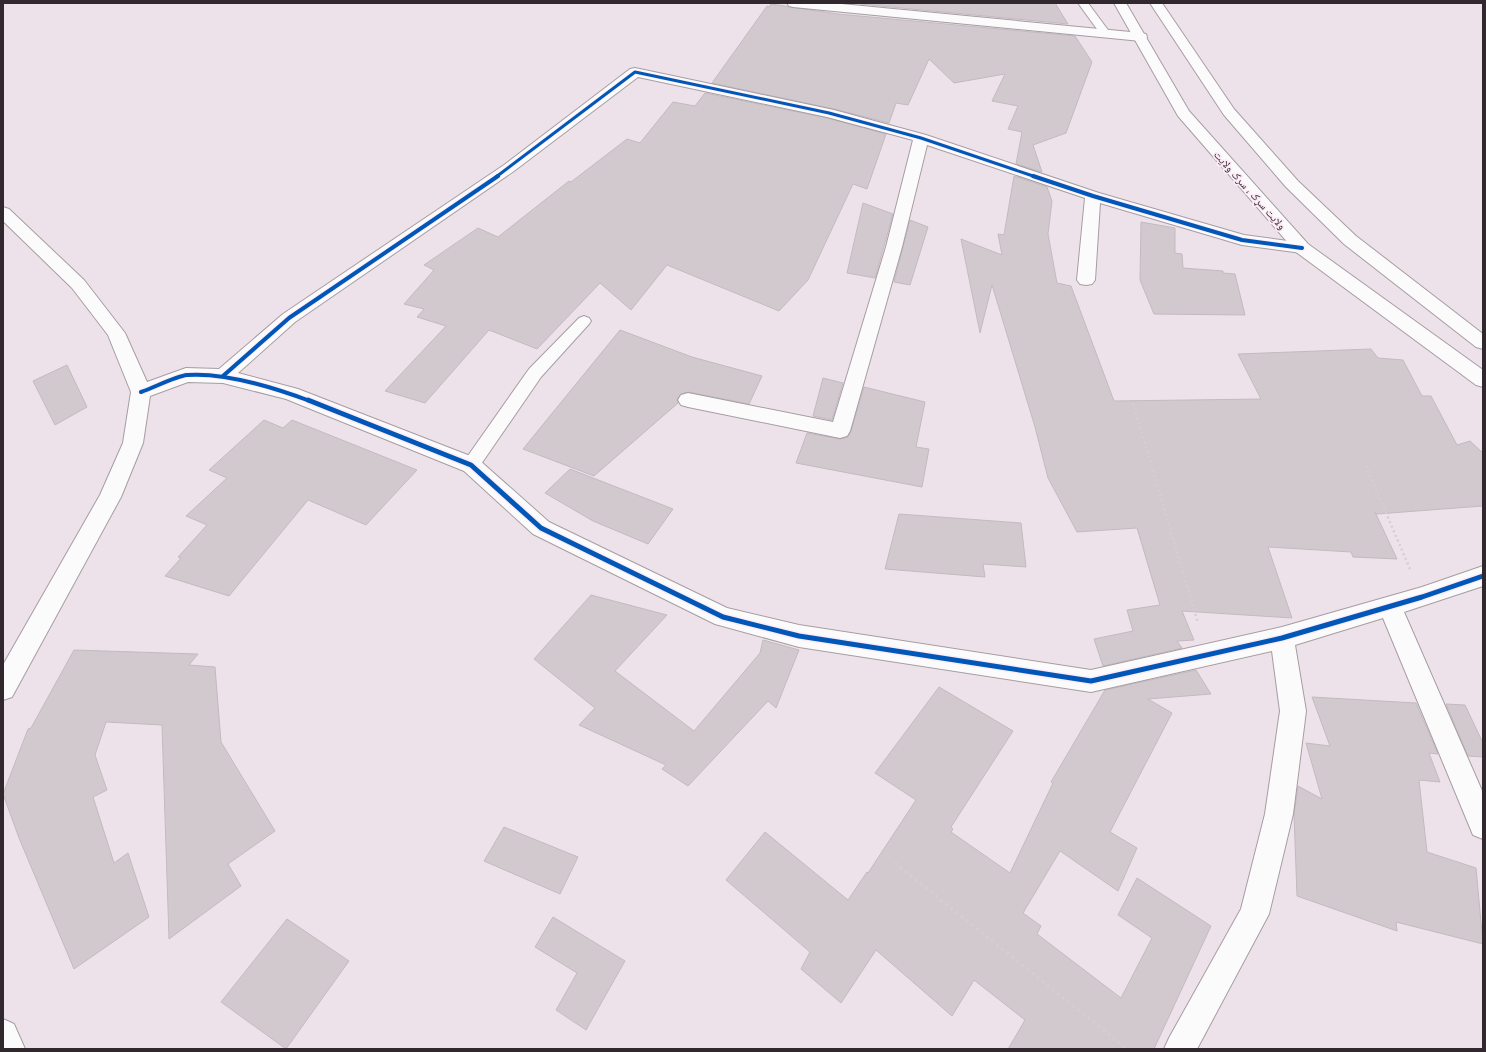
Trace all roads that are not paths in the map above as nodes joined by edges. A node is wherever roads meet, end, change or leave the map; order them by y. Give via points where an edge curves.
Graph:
1 (793, 3) edge
2 (797, 3) edge
3 (1083, 3) edge
4 (1120, 3) edge
5 (1156, 3) edge
6 (1106, 34) junction
7 (1141, 37) junction
8 (921, 138) junction
9 (1093, 196) junction
10 (3, 212) edge
11 (1302, 248) junction
12 (1086, 280) dead end
13 (584, 321) dead end
14 (1483, 343) edge
15 (224, 376) junction
16 (1483, 380) edge
17 (141, 392) junction
18 (688, 400) dead end
19 (471, 465) junction
20 (1483, 576) edge
21 (1390, 606) junction
22 (1282, 638) junction
23 (3, 689) edge
24 (1483, 825) edge
25 (3, 1035) edge
26 (9, 1049) edge
27 (1180, 1049) edge

1 - 2 street
2 - 6 street
3 - 6 lane
4 - 7 street, ولایت سړک ، سرک ولایت
5 - 14 street via 1229,112 1292,184 1350,240
6 - 7 street
7 - 11 street, ولایت سړک ، سرک ولایت via 1183,113
8 - 9 street
8 - 15 street via 828,113 635,72 509,168 289,318
8 - 18 street via 894,247 840,431
9 - 11 street via 1242,240
9 - 12 street
10 - 17 street via 78,284 116,333
11 - 16 street, ولایت سړک ، سرک ولایت
13 - 19 lane via 535,373
15 - 17 street via 186,375
15 - 19 street via 291,394
17 - 23 street via 133,442 110,497
19 - 22 street via 541,528 724,617 799,636 1091,681
20 - 21 street
21 - 22 street
21 - 24 street
22 - 27 street via 1293,712 1280,814 1254,914
25 - 26 street

